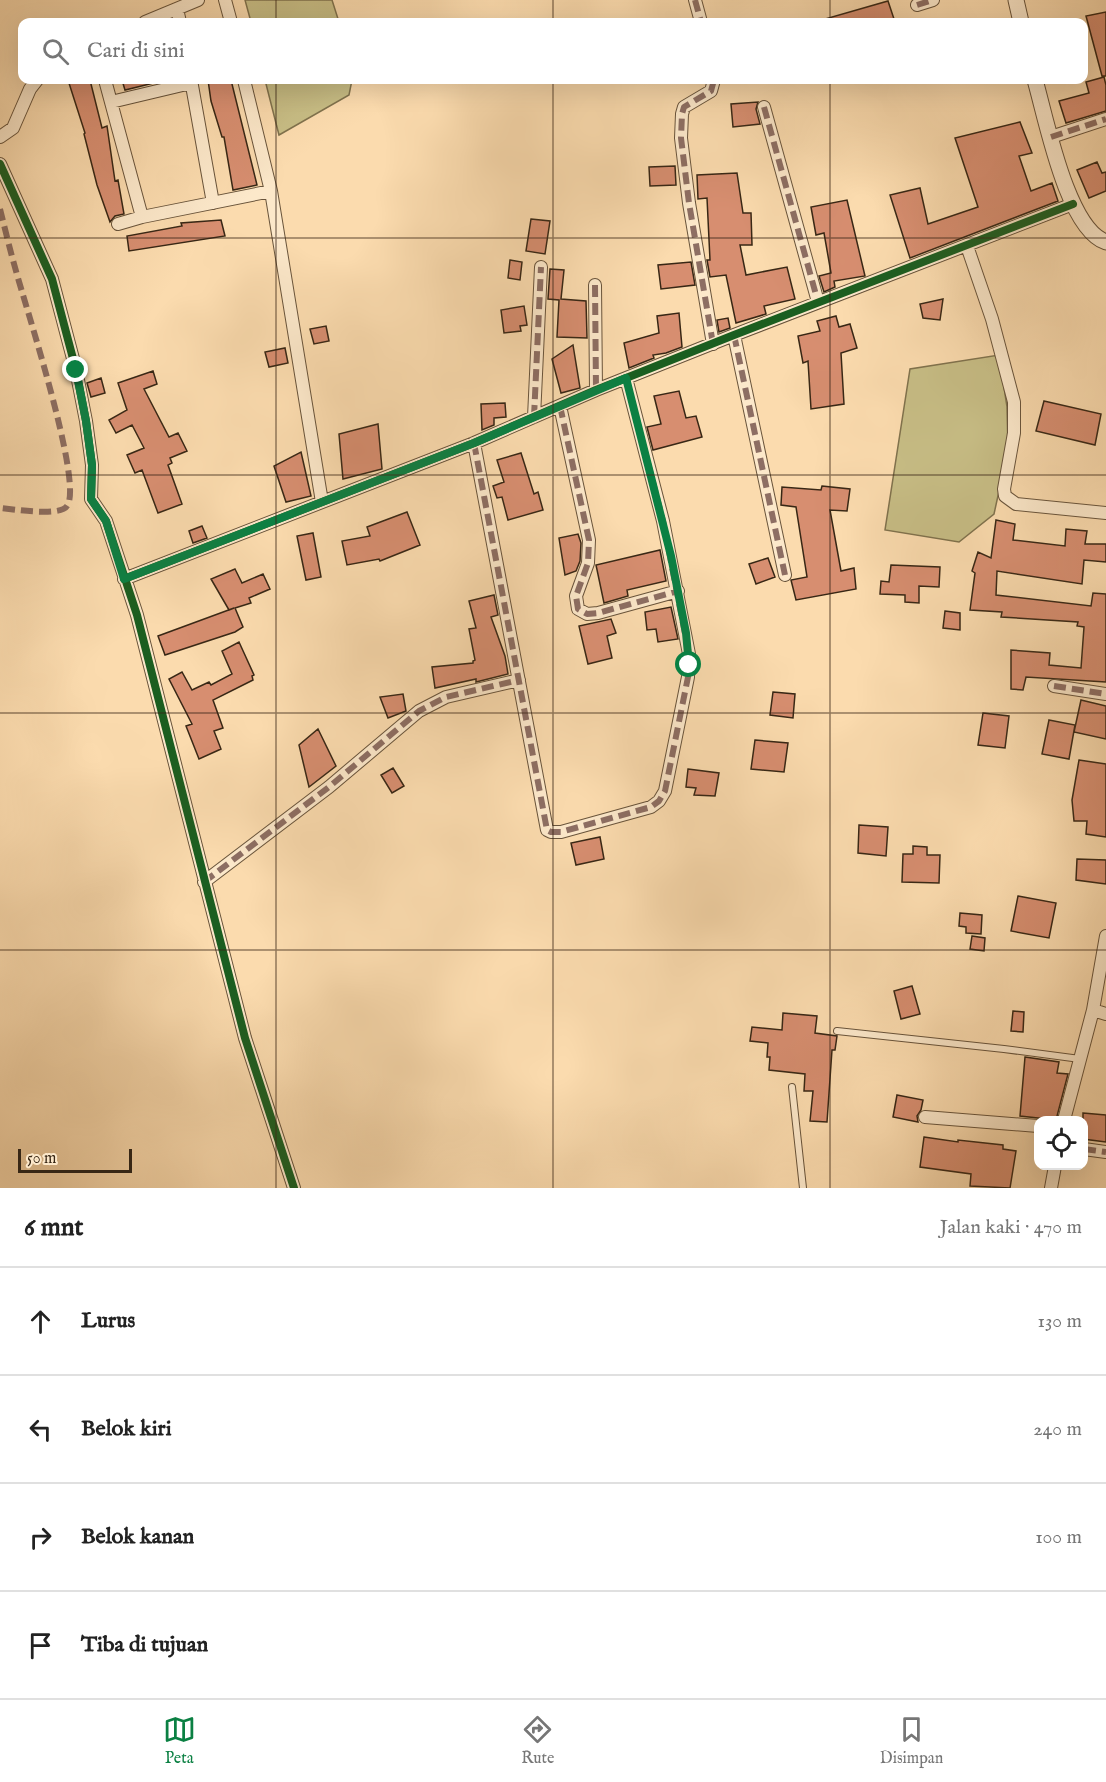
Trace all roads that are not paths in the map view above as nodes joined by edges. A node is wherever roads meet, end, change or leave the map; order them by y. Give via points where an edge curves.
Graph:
1 (198, 0) edge
2 (225, 0) edge
3 (695, 0) edge
4 (933, 0) edge
5 (1016, 0) edge
6 (917, 5) dead end
7 (177, 9) junction
8 (155, 18) edge
9 (179, 18) edge
10 (230, 18) edge
11 (700, 18) edge
12 (1020, 18) edge
13 (34, 84) edge
14 (106, 84) edge
15 (180, 84) edge
16 (192, 84) edge
17 (245, 84) edge
18 (713, 84) edge
19 (1036, 84) edge
20 (111, 102) junction
21 (764, 106) dead end
22 (1106, 119) edge
23 (0, 137) edge
24 (1051, 137) junction
25 (0, 164) edge
26 (271, 191) junction
27 (213, 204) junction
28 (1073, 204) junction
29 (142, 217) junction
30 (118, 224) dead end
31 (1106, 242) edge
32 (967, 246) junction
33 (541, 267) dead end
34 (595, 285) dead end
35 (818, 302) junction
36 (735, 334) junction
37 (713, 344) junction
38 (626, 378) junction
39 (596, 390) junction
40 (560, 406) junction
41 (534, 417) junction
42 (474, 443) junction
43 (322, 502) junction
44 (1106, 513) edge
45 (785, 575) dead end
46 (124, 579) junction
47 (678, 591) junction
48 (519, 680) junction
49 (1054, 686) dead end
50 (1106, 694) edge
51 (204, 882) junction
52 (1106, 936) edge
53 (1093, 1010) junction
54 (1106, 1014) edge
55 (837, 1031) dead end
56 (1080, 1059) junction
57 (792, 1087) dead end
58 (1065, 1116) edge
59 (925, 1117) dead end
60 (1034, 1126) edge
61 (1088, 1150) edge
62 (1106, 1152) edge
63 (1054, 1170) edge
64 (294, 1188) edge
65 (803, 1188) edge
66 (1051, 1188) edge

1 - 7 street
2 - 10 street
3 - 11 street
4 - 6 street
5 - 12 street
7 - 8 street
7 - 9 street
13 - 23 street via 13,128
14 - 20 street
15 - 20 street
16 - 27 street
17 - 26 street
18 - 37 street via 711,91 684,107 681,129
19 - 24 street
20 - 29 street
21 - 35 street
22 - 24 street
24 - 28 street
25 - 46 street via 52,279 86,421 92,465 91,499 106,521
26 - 27 street
26 - 43 street
27 - 29 street
28 - 31 street via 1094,236
28 - 32 street
29 - 30 street
32 - 35 street
32 - 44 street via 1014,402 1005,496 1016,504
33 - 41 street
34 - 39 street
35 - 36 street
36 - 37 street
36 - 45 street
37 - 38 street
38 - 39 street
38 - 47 street
39 - 40 street
40 - 41 street
40 - 47 street via 589,540 587,567 576,596 578,609 587,614 598,613
41 - 42 street
42 - 43 street
42 - 48 street
43 - 46 street
46 - 51 street
47 - 48 street via 689,654 688,677 665,791 656,804 561,832 549,832
48 - 51 street via 446,696 419,711 329,787
49 - 50 street
51 - 64 street via 245,1038
52 - 53 street
53 - 54 street
53 - 56 street
55 - 56 lane
56 - 58 street
57 - 65 lane
59 - 60 street
61 - 62 street
63 - 66 street

